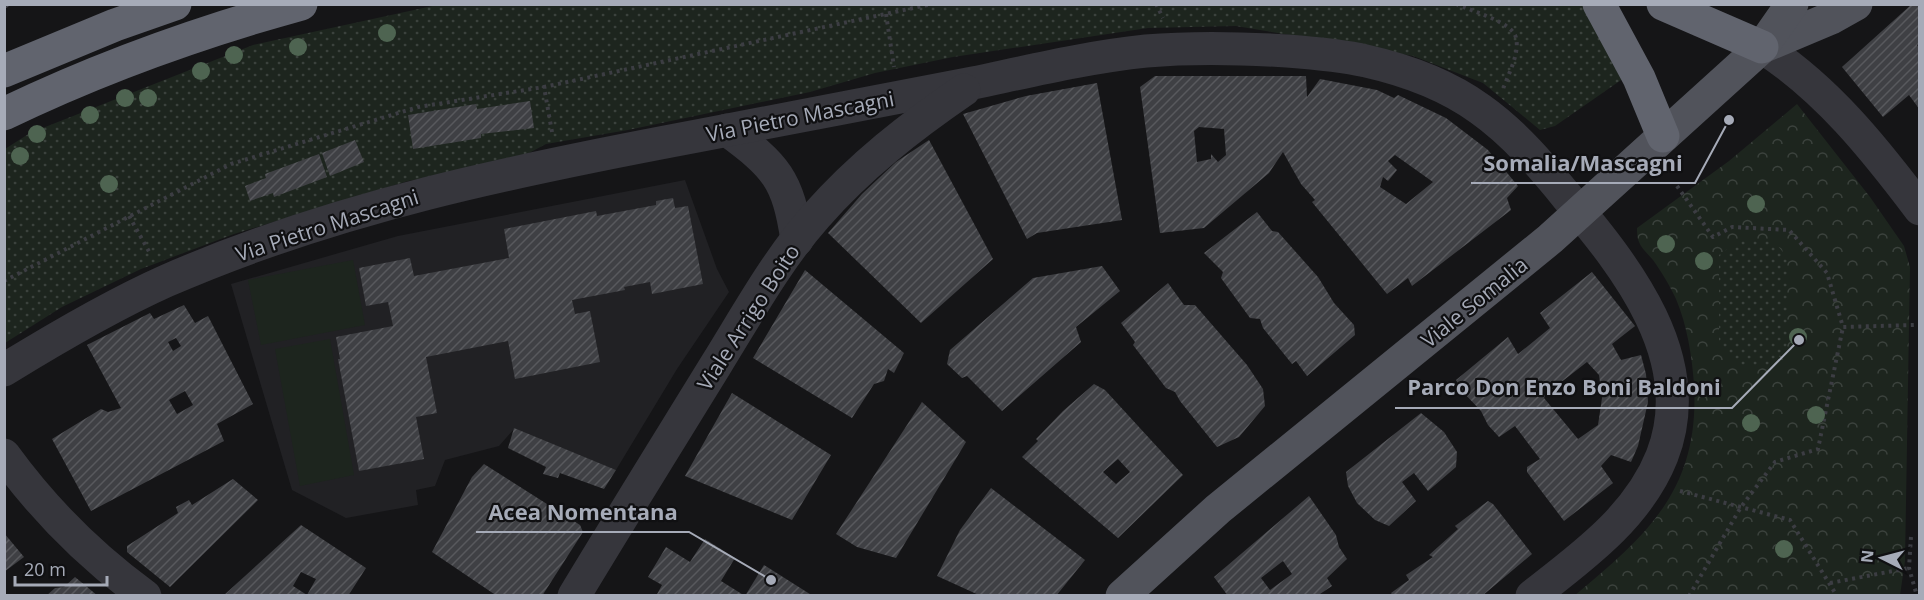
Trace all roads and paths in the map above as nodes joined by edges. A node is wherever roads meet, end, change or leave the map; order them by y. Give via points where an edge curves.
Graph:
1 (175, 4) edge
2 (301, 4) edge
3 (932, 4) edge
4 (1455, 4) edge
5 (1599, 4) edge
6 (1664, 4) edge
7 (1791, 4) edge
8 (1856, 4) edge
9 (886, 14) junction
10 (1762, 47) junction
11 (4, 71) edge
12 (895, 74) dead end
13 (973, 83) junction
14 (544, 87) junction
15 (4, 114) edge
16 (1492, 117) junction
17 (728, 130) junction
18 (1663, 136) junction
19 (554, 142) dead end
20 (1677, 186) dead end
21 (1920, 209) edge
22 (1580, 212) junction
23 (129, 216) junction
24 (797, 240) junction
25 (153, 258) dead end
26 (4, 281) edge
27 (1915, 325) dead end
28 (1843, 327) junction
29 (4, 370) edge
30 (4, 455) edge
31 (1675, 490) dead end
32 (1741, 507) junction
33 (1911, 537) dead end
34 (1909, 567) junction
35 (1830, 584) junction
36 (146, 596) edge
37 (574, 596) edge
38 (1122, 596) edge
39 (1532, 596) edge
40 (1689, 596) edge
41 (1837, 596) edge
42 (1917, 596) edge

1 - 11 highway
2 - 15 highway via 138,57
3 - 9 path
4 - 16 path via 1511,27 1517,39
5 - 18 highway via 1639,78
6 - 10 highway
7 - 10 main road, Viale Somalia
8 - 10 main road, Viale Somalia
9 - 12 path
9 - 14 path
10 - 18 main road, Viale Somalia
10 - 21 street via 1807,79 1838,110
13 - 16 street, Via Pietro Mascagni via 1143,51 1265,49 1324,54 1388,67 1439,85
13 - 17 street, Via Pietro Mascagni
13 - 24 street, Viale Arrigo Boito via 872,159
14 - 19 path
14 - 23 path via 418,107 231,164
16 - 22 street, Via Pietro Mascagni via 1537,161
17 - 24 street via 777,174 789,197
17 - 29 street, Via Pietro Mascagni via 498,175 380,206 274,240 156,286
18 - 22 main road, Viale Somalia
20 - 28 path via 1713,237 1732,227 1789,230 1827,273
22 - 38 main road, Viale Somalia via 1530,257 1218,509
22 - 39 street, Via Pietro Mascagni via 1612,251 1658,333 1670,379 1670,424 1662,456 1627,512 1589,551
23 - 25 path
23 - 26 path
24 - 37 street, Viale Arrigo Boito
27 - 28 path
28 - 32 path via 1818,449 1775,462
30 - 36 street via 84,548
31 - 32 path
32 - 35 path via 1790,520
32 - 40 path
33 - 34 path
34 - 35 path
34 - 42 path
35 - 41 path

